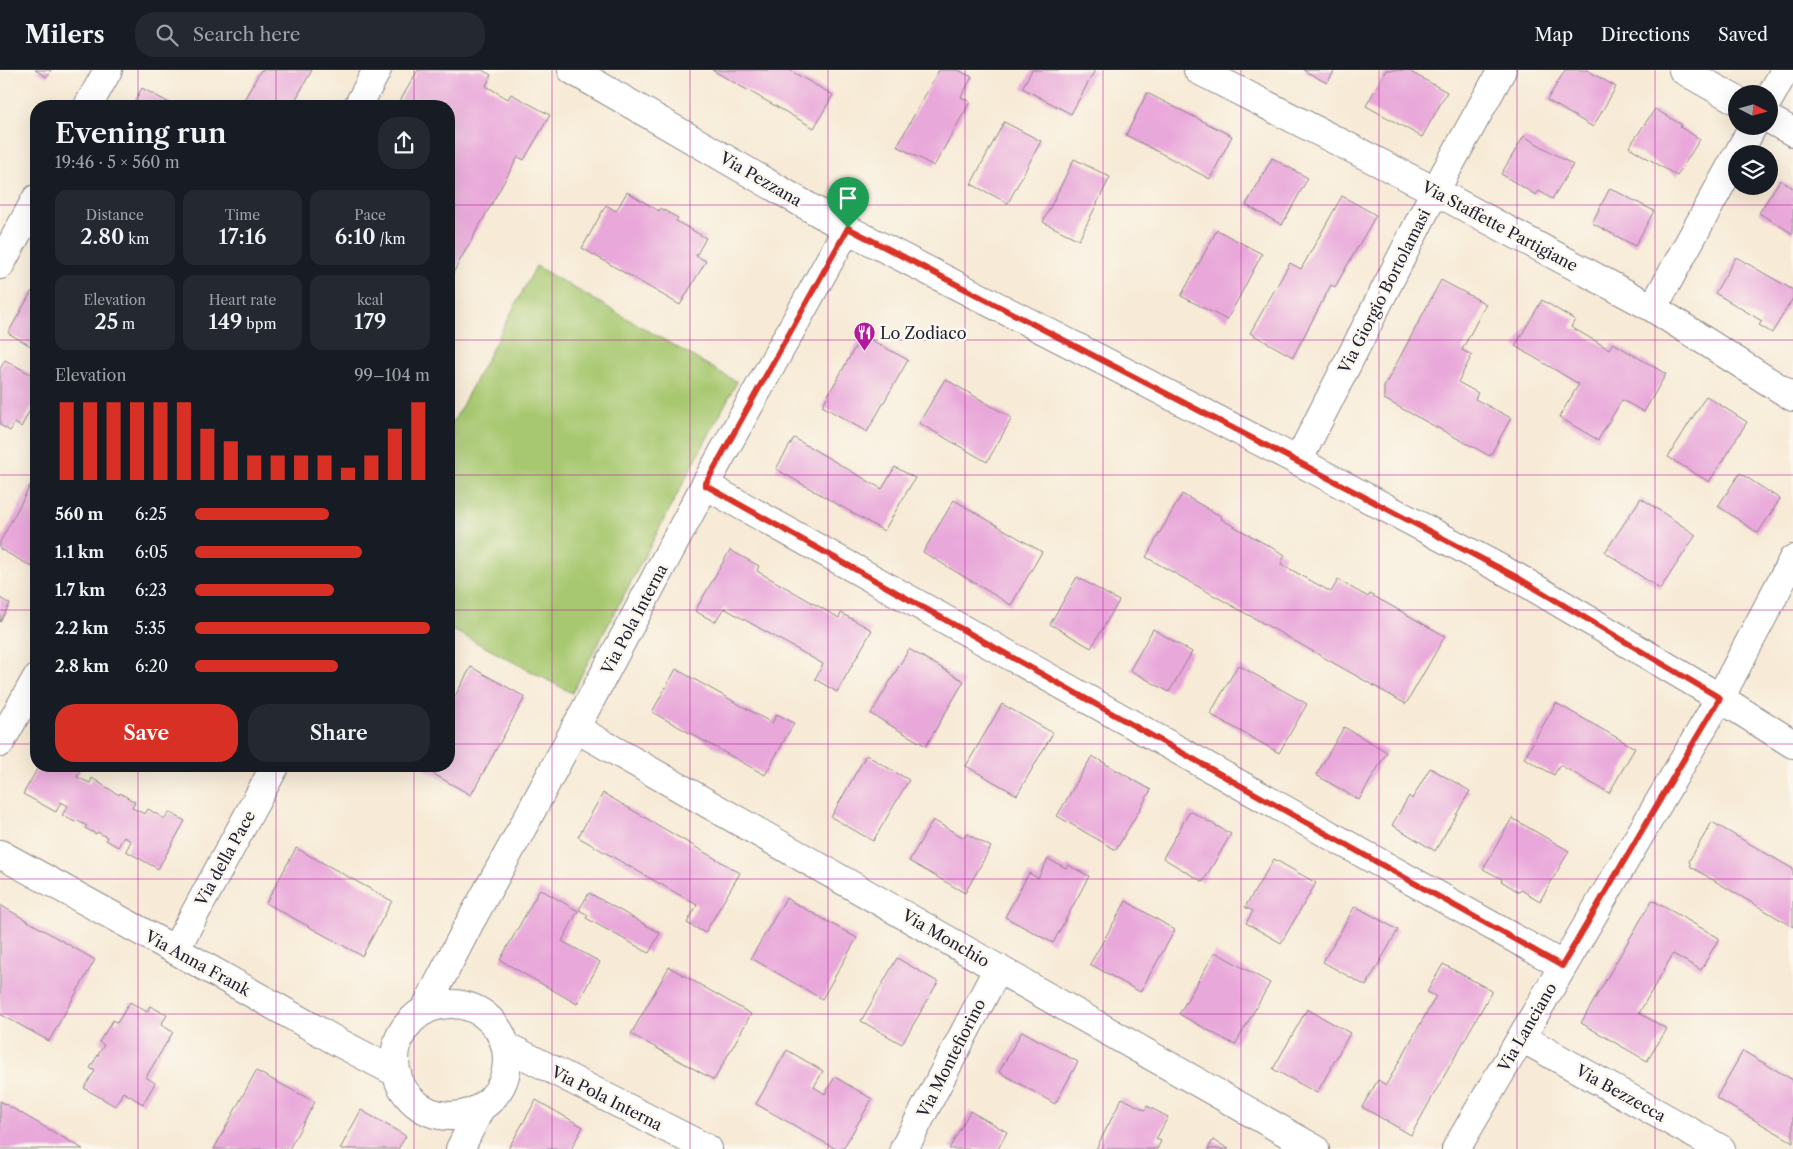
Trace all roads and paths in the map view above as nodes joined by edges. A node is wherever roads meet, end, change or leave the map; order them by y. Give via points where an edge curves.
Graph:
1 (108, 70) edge
2 (378, 70) edge
3 (572, 70) edge
4 (1502, 70) edge
5 (1683, 70) edge
6 (1785, 70) edge
7 (1206, 72) edge
8 (1777, 85) edge
9 (1728, 95) edge
10 (91, 100) edge
11 (361, 100) edge
12 (1778, 123) edge
13 (1793, 132) edge
14 (1728, 172) edge
15 (1435, 191) junction
16 (30, 210) edge
17 (848, 228) junction
18 (0, 265) edge
19 (1653, 308) junction
20 (1793, 397) edge
21 (1298, 462) junction
22 (705, 485) junction
23 (1793, 559) edge
24 (30, 690) edge
25 (1720, 698) junction
26 (575, 728) junction
27 (0, 743) edge
28 (1793, 744) edge
29 (272, 772) edge
30 (0, 854) edge
31 (175, 950) junction
32 (1562, 966) junction
33 (998, 968) junction
34 (424, 1011) junction
35 (1522, 1038) junction
36 (506, 1046) junction
37 (397, 1073) junction
38 (480, 1109) junction
39 (460, 1149) edge
40 (708, 1149) edge
41 (904, 1149) edge
42 (1315, 1149) edge
43 (1456, 1149) edge
44 (1721, 1149) edge

1 - 10 street
2 - 11 street
3 - 17 street, Via Pezzana
4 - 15 street, Via Giorgio Bortolamasi
5 - 9 street
6 - 8 street
7 - 15 street, Via Staffette Partigiane
12 - 13 street
14 - 19 street
15 - 19 street, Via Staffette Partigiane
15 - 21 street, Via Giorgio Bortolamasi
16 - 18 street
17 - 21 street, Via Pezzana
17 - 22 street, Via Pola Interna
19 - 20 street, Via Staffette Partigiane
21 - 25 street, Via Pezzana via 1518,578
22 - 26 street, Via Pola Interna
22 - 32 street
23 - 25 street, Via Lanciano
24 - 27 street
25 - 28 street, Via Pezzana
25 - 32 street, Via Lanciano
26 - 33 street, Via Monchio
26 - 34 street, Via Pola Interna
29 - 31 street, Via della Pace
30 - 31 street, Via Anna Frank
31 - 37 street, Via Anna Frank
32 - 35 street, Via Lanciano
33 - 41 street, Via Montefiorino
33 - 42 street, Via Monchio
34 - 36 street via 455,1004 471,1008 495,1025
34 - 37 street via 404,1031 396,1054
35 - 43 street, Via Lanciano
35 - 44 street, Via Bezzecca
36 - 38 street via 507,1066 500,1089
36 - 40 street, Via Pola Interna
37 - 38 street via 408,1096 423,1108 446,1116
38 - 39 street

